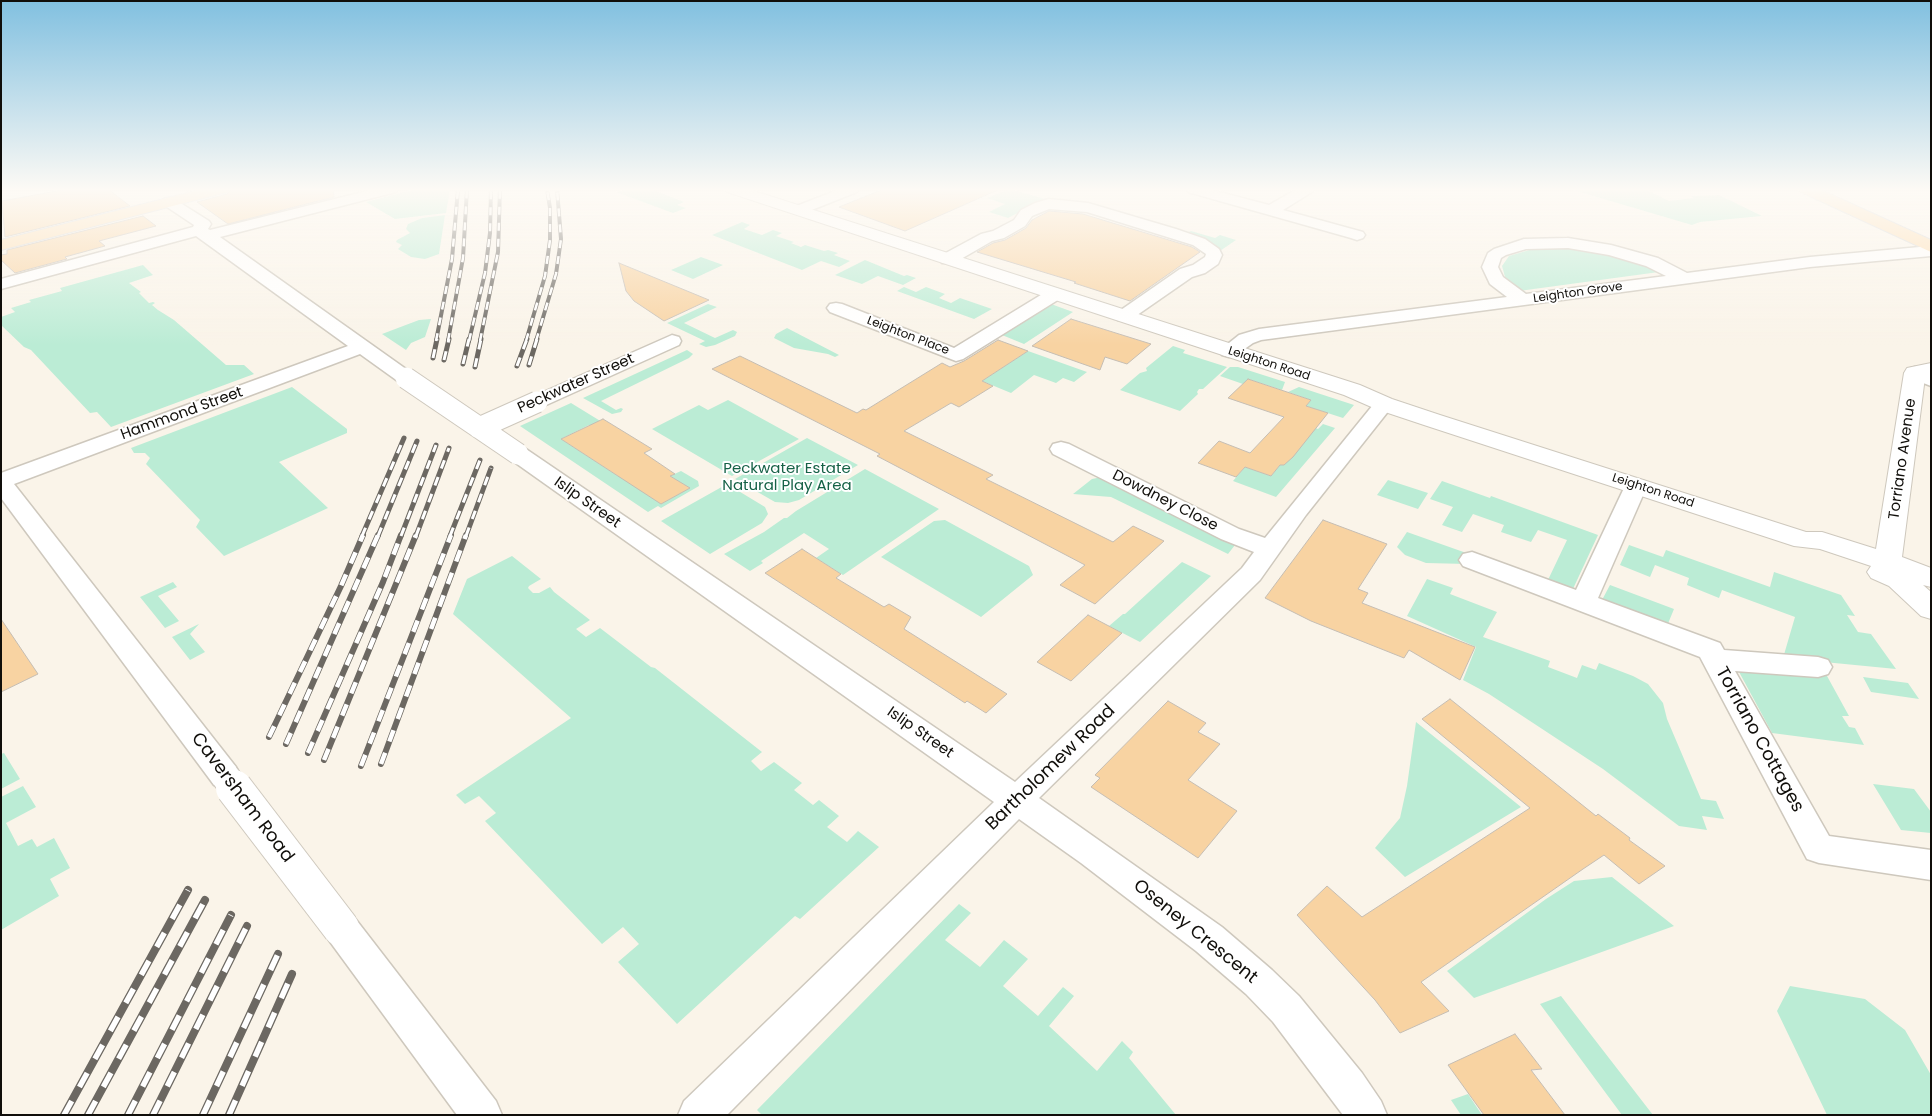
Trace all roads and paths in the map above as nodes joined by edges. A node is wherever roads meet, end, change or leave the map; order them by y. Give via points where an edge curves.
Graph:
1 (16, 241) edge
2 (171, 241) edge
3 (214, 241) edge
4 (894, 241) edge
5 (981, 241) edge
6 (1196, 241) edge
7 (1919, 241) edge
8 (1, 245) edge
9 (1931, 247) edge
10 (1931, 251) edge
11 (948, 259) junction
12 (1684, 279) junction
13 (1, 284) edge
14 (1055, 294) junction
15 (1524, 301) junction
16 (836, 308) dead end
17 (1124, 316) junction
18 (672, 341) dead end
19 (362, 348) junction
20 (1229, 351) junction
21 (1926, 374) edge
22 (1384, 404) junction
23 (479, 428) junction
24 (1061, 449) dead end
25 (1, 481) edge
26 (1636, 486) junction
27 (1804, 540) junction
28 (1270, 549) junction
29 (1472, 560) dead end
30 (1888, 562) junction
31 (1931, 578) edge
32 (1583, 602) junction
33 (1931, 609) edge
34 (1715, 659) junction
35 (1818, 667) dead end
36 (1017, 800) junction
37 (1931, 864) edge
38 (482, 1115) edge
39 (698, 1115) edge
40 (1367, 1115) edge

1 - 8 main road
2 - 13 street
3 - 19 street, Islip Street
4 - 11 street, Leighton Road
5 - 11 street
6 - 17 street via 1213,252 1212,260 1186,273
7 - 9 main road
10 - 12 street, Leighton Grove via 1810,262
11 - 14 street, Leighton Road
12 - 15 street, Leighton Grove
12 - 15 street via 1652,262 1626,254 1568,243 1534,243 1500,252 1494,256 1490,267 1496,280
14 - 16 street, Leighton Place via 956,355
14 - 17 street, Leighton Road
15 - 20 street, Leighton Grove via 1259,335 1246,339
17 - 20 street, Leighton Road
18 - 23 street, Peckwater Street, bridge
19 - 23 street, Islip Street, bridge
19 - 25 street, Hammond Street
20 - 22 street, Leighton Road via 1352,390
21 - 30 street, Torriano Avenue
22 - 26 street, Leighton Road
22 - 28 street, Bartholomew Road
23 - 36 street, Islip Street, bridge
24 - 28 street, Dowdney Close via 1230,534
25 - 38 street, Caversham Road, bridge
26 - 27 street, Leighton Road
26 - 32 street
27 - 30 street, Leighton Road via 1822,541
27 - 33 street, Leighton Road via 1819,551 1899,580
28 - 36 street, Bartholomew Road via 1251,574
29 - 32 street, Torriano Cottages
30 - 31 street, Leighton Road
32 - 34 street, Torriano Cottages via 1710,650
34 - 35 street
34 - 37 street, Torriano Cottages via 1819,849
36 - 39 street, Bartholomew Road
36 - 40 street, Oseney Crescent via 1234,959 1286,1009

